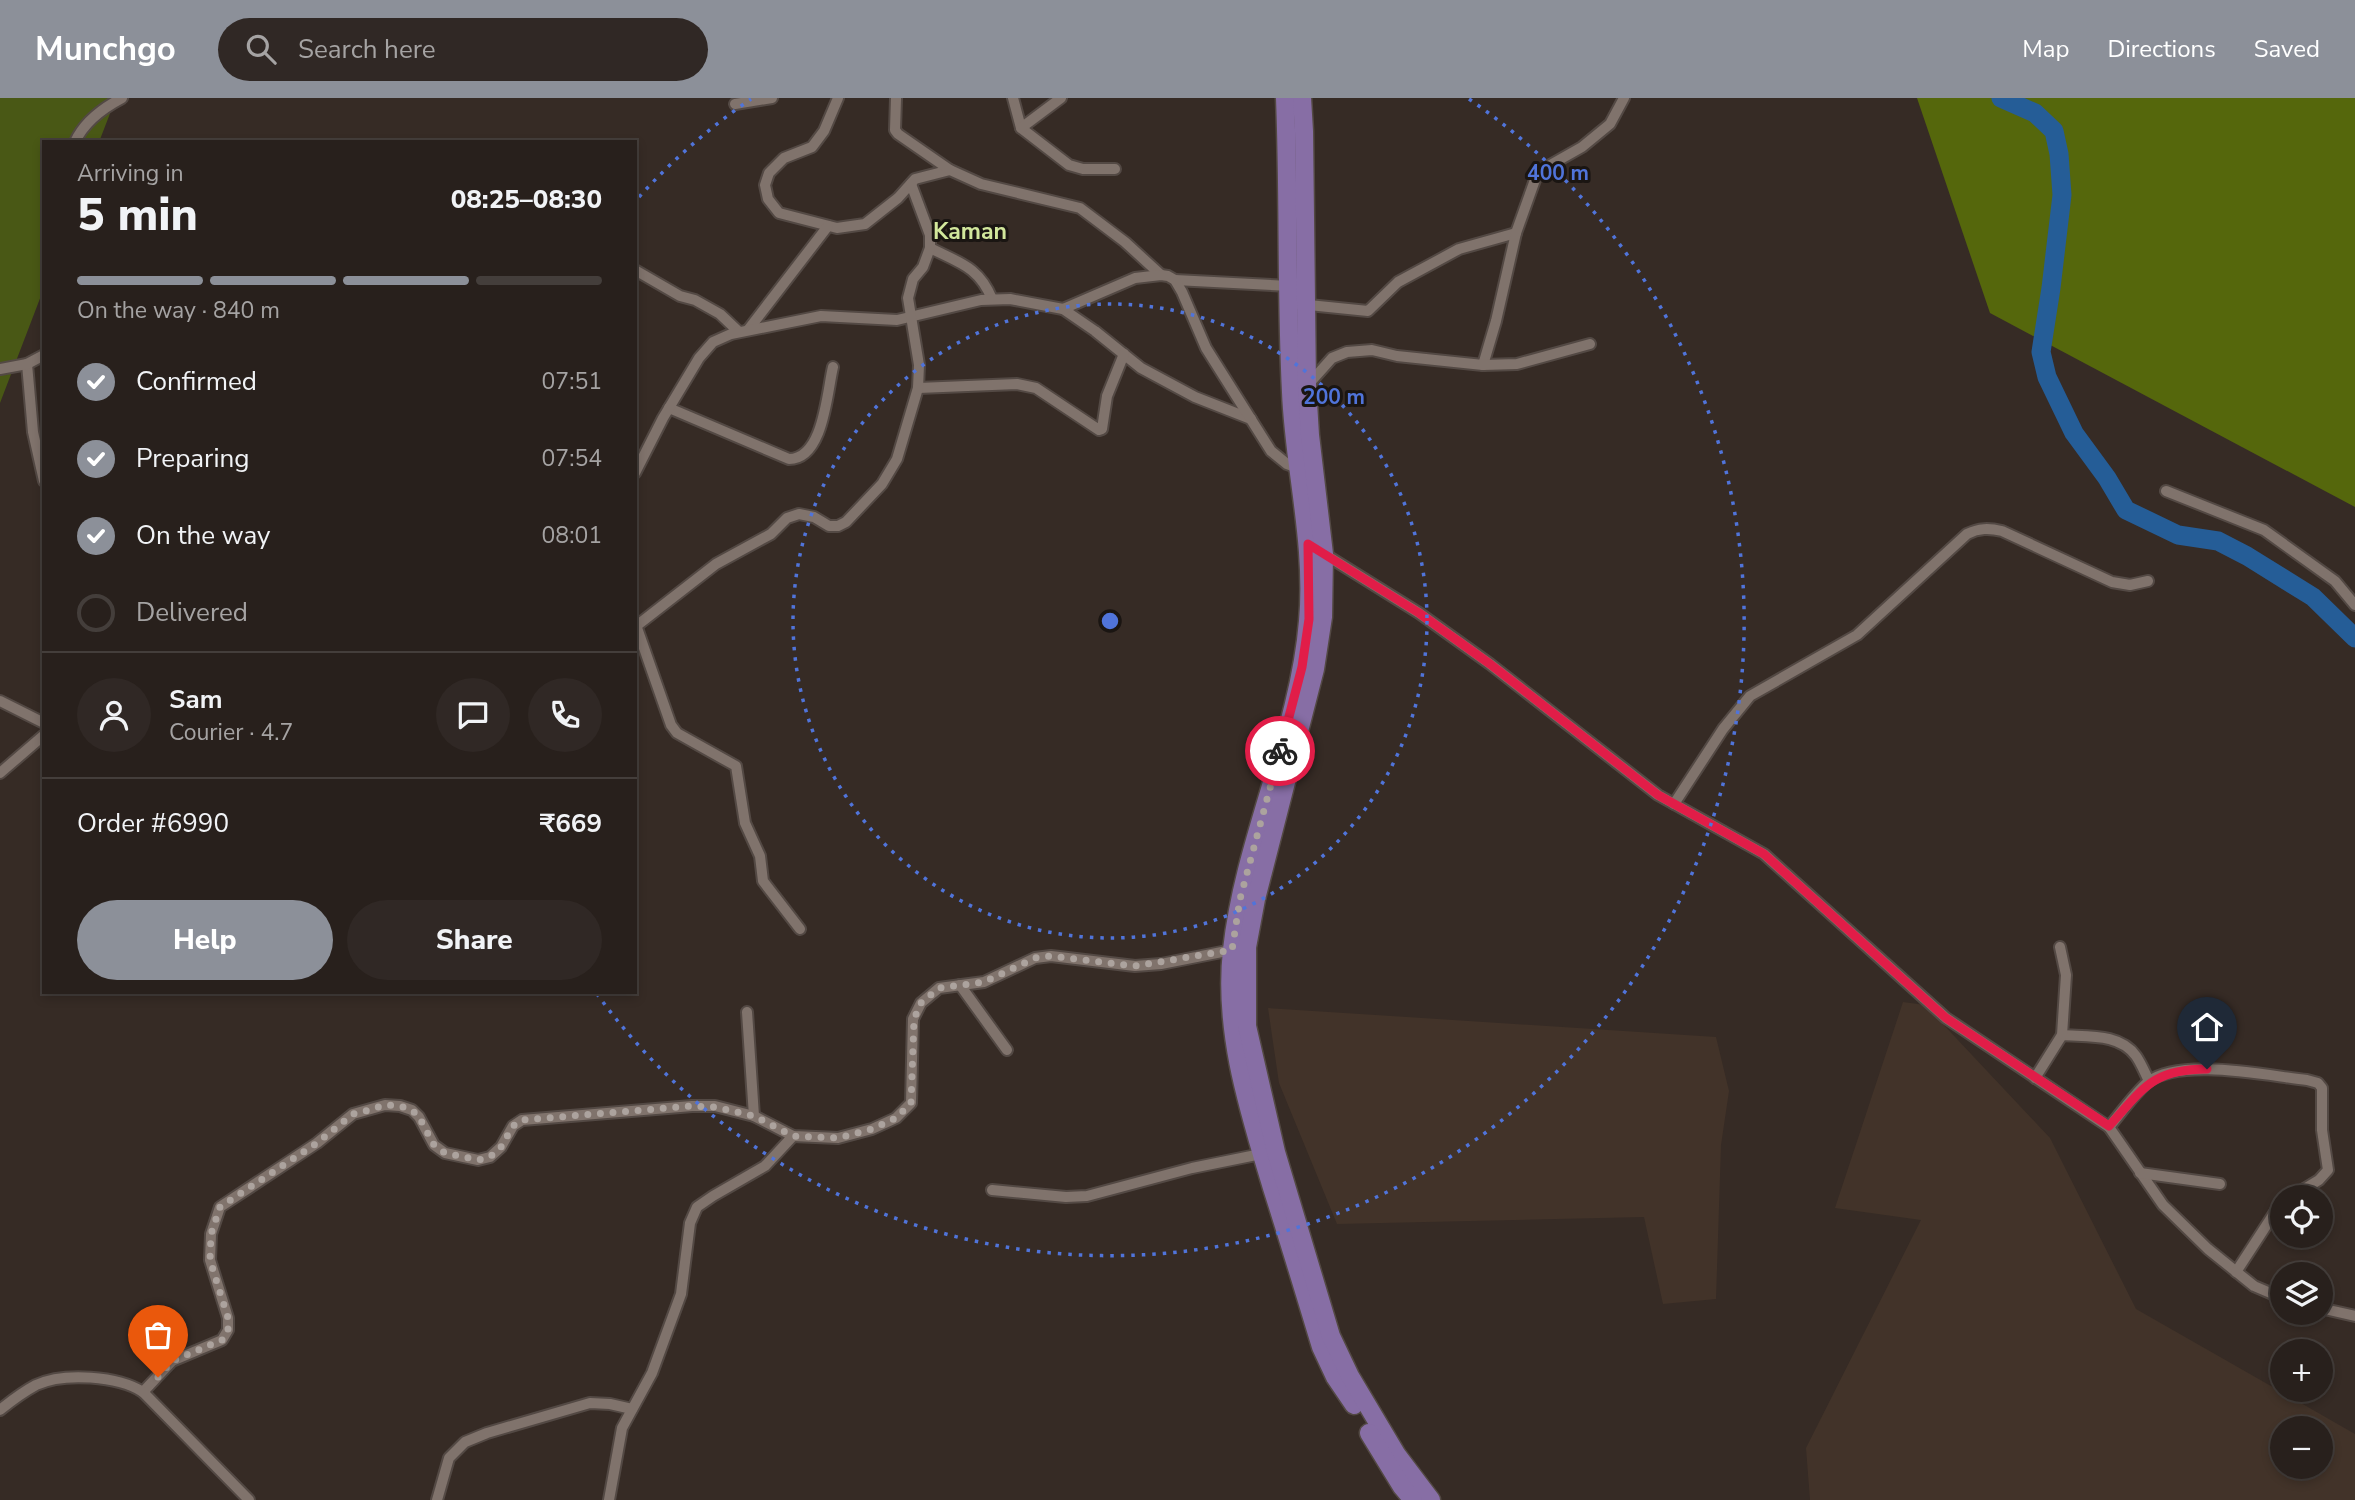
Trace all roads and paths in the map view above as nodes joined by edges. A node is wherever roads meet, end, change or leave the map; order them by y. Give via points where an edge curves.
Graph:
1 (122, 98) edge
2 (772, 98) edge
3 (838, 98) edge
4 (896, 98) edge
5 (1013, 98) edge
6 (1061, 98) edge
7 (1285, 98) edge
8 (1301, 98) edge
9 (1624, 98) edge
10 (735, 104) dead end
11 (1021, 128) junction
12 (76, 140) edge
13 (1115, 169) dead end
14 (950, 170) junction
15 (911, 184) junction
16 (828, 226) junction
17 (1516, 233) junction
18 (930, 248) junction
19 (637, 271) edge
20 (1161, 275) junction
21 (1175, 280) junction
22 (1294, 297) junction
23 (992, 299) junction
24 (1063, 309) junction
25 (911, 316) junction
26 (744, 331) junction
27 (1590, 344) dead end
28 (1124, 354) junction
29 (42, 356) edge
30 (27, 364) junction
31 (1483, 365) junction
32 (832, 367) dead end
33 (0, 369) edge
34 (1307, 386) junction
35 (918, 388) junction
36 (669, 408) junction
37 (1251, 419) junction
38 (637, 469) edge
39 (42, 472) edge
40 (1307, 472) junction
41 (2166, 491) dead end
42 (1308, 544) junction
43 (1324, 554) junction
44 (2148, 581) dead end
45 (2355, 605) edge
46 (637, 626) edge
47 (637, 630) edge
48 (0, 701) edge
49 (42, 722) edge
50 (42, 737) edge
51 (0, 773) edge
52 (1674, 804) junction
53 (800, 929) dead end
54 (2060, 947) dead end
55 (1240, 949) junction
56 (960, 985) junction
57 (747, 1012) dead end
58 (2062, 1035) junction
59 (1007, 1050) dead end
60 (2035, 1078) junction
61 (2149, 1081) junction
62 (754, 1116) junction
63 (2109, 1126) junction
64 (793, 1136) junction
65 (1269, 1153) junction
66 (2140, 1173) junction
67 (2220, 1184) dead end
68 (2311, 1185) edge
69 (992, 1190) dead end
70 (2270, 1220) edge
71 (2236, 1272) junction
72 (2270, 1293) edge
73 (2333, 1311) edge
74 (2355, 1316) edge
75 (143, 1392) junction
76 (632, 1409) junction
77 (0, 1410) edge
78 (249, 1500) edge
79 (438, 1500) edge
80 (609, 1500) edge
81 (1413, 1500) edge
82 (1432, 1500) edge

1 - 12 street via 106,106
2 - 10 street
3 - 16 street via 812,147 784,158 769,173 765,185 779,214
4 - 14 street via 898,134
5 - 11 street
6 - 11 street
7 - 22 main road
8 - 22 main road via 1304,131
9 - 17 street via 1610,124 1536,177
11 - 13 street via 1069,165
14 - 15 street
14 - 20 street via 994,188 1080,208
15 - 16 street via 865,224
15 - 18 street via 930,235
16 - 26 street
17 - 22 street via 1459,250 1398,282 1368,311
17 - 31 street
18 - 23 street via 978,274
18 - 25 street via 911,286
19 - 26 street
20 - 21 street
20 - 24 street via 1135,278
21 - 22 street
21 - 37 street via 1206,348
22 - 34 main road
22 - 40 main road via 1291,392
23 - 24 street
23 - 25 street
24 - 28 street
25 - 26 street via 897,320 821,316
25 - 35 street
26 - 36 street via 713,342
27 - 31 street via 1517,364
28 - 35 street via 1099,430 1035,388 1017,384
28 - 37 street via 1142,369 1195,397
29 - 30 street
30 - 33 street
30 - 39 street
31 - 34 street via 1372,350 1347,352 1332,358
32 - 36 street via 823,423 797,459
34 - 40 main road
35 - 46 street via 897,458 882,484 846,522 829,526 799,514 787,518 771,534 716,565
36 - 38 street
37 - 40 street via 1271,451
40 - 42 main road
40 - 43 main road
41 - 45 street via 2264,530 2335,581
42 - 43 street
42 - 55 main road via 1309,619 1302,667 1240,899
43 - 52 street via 1419,613
43 - 55 main road via 1323,617 1315,669
44 - 52 street via 2112,582 2002,531 1977,529 1857,635 1754,694 1723,729
47 - 53 street via 671,725 677,733 736,766 745,823 760,856 763,881
48 - 49 street
50 - 51 street
52 - 60 street via 1764,854 1946,1018
54 - 58 street via 2066,975
55 - 56 street via 1135,966 1035,958 984,982
55 - 65 main road via 1247,1026
56 - 59 street
56 - 64 street via 939,988 921,1003 914,1019 911,1103 896,1118 838,1138
57 - 62 street
58 - 60 street
58 - 61 street via 2124,1044 2136,1055
60 - 63 street
61 - 63 street
61 - 68 street via 2180,1069 2207,1069 2318,1083 2328,1170
62 - 64 street
62 - 75 street via 692,1106 532,1118 513,1126 501,1147 478,1160 445,1153 434,1145 412,1110 385,1105 353,1114 220,1207 211,1234 210,1260 228,1331 222,1340 172,1361
63 - 66 street
64 - 76 street via 765,1166 697,1207 690,1223 681,1294 652,1373
65 - 69 street via 1087,1196
65 - 81 main road via 1321,1347
65 - 82 main road via 1331,1336 1397,1455
66 - 67 street
66 - 71 street via 2163,1205
70 - 71 street
71 - 72 street
73 - 74 street
75 - 77 street via 102,1378 75,1378 39,1384
75 - 78 street
76 - 79 street via 590,1403 465,1442 449,1458
76 - 80 street via 622,1428

